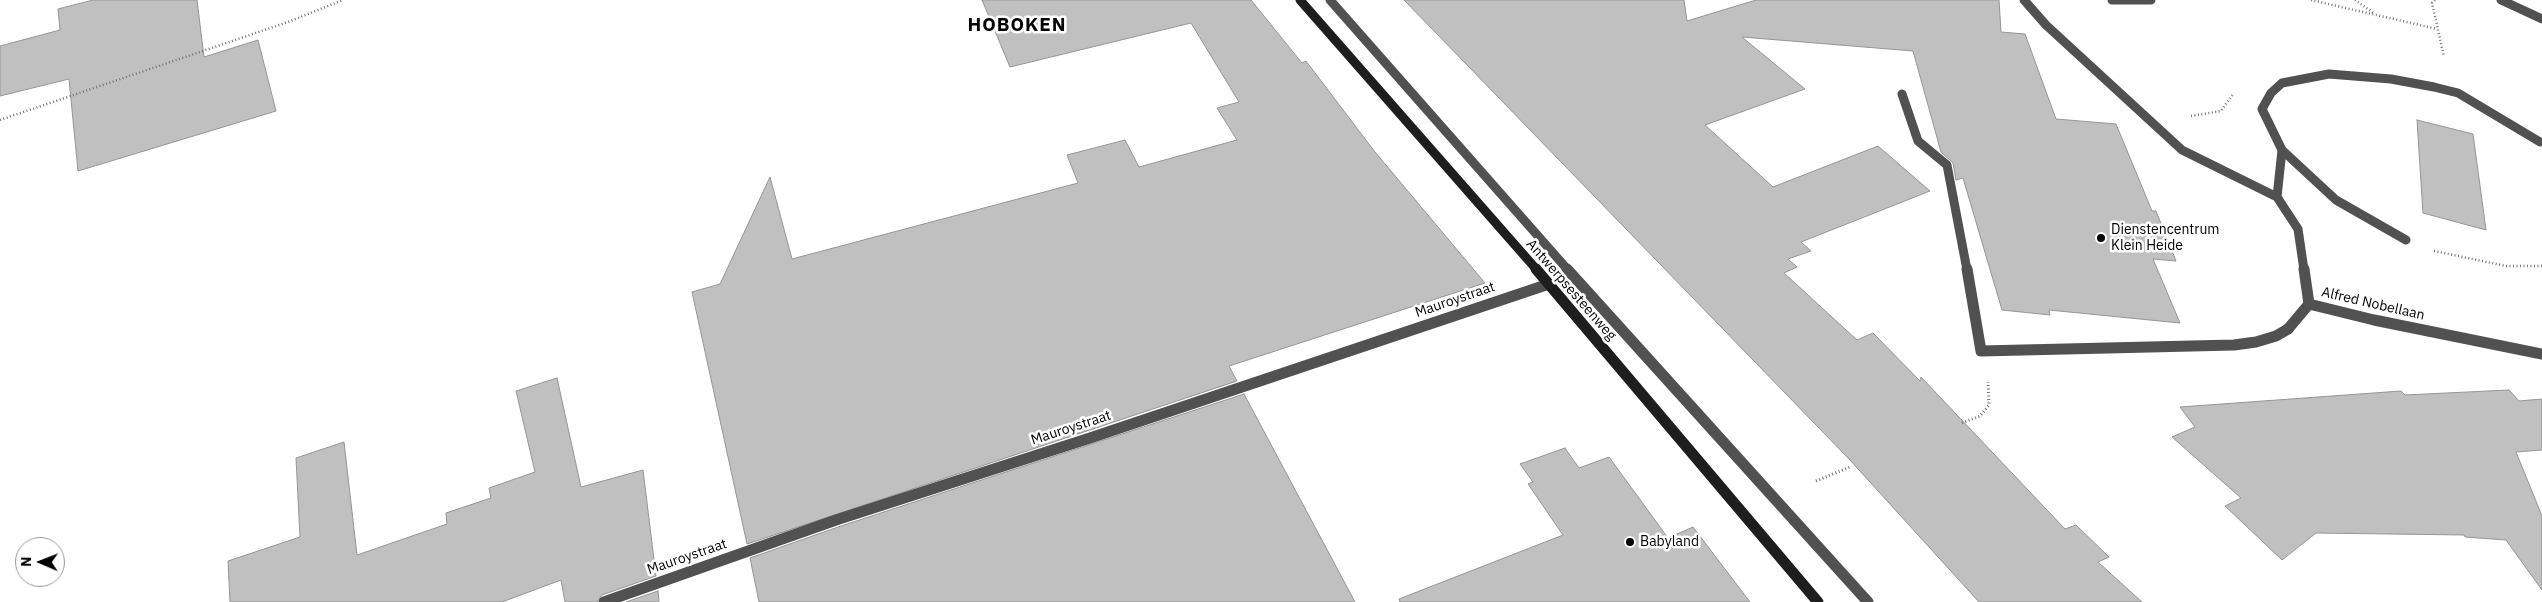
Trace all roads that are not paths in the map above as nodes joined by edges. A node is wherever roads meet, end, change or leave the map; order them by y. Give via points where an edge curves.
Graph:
1 (1300, 0) edge
2 (1330, 0) edge
3 (2024, 0) edge
4 (2112, 0) edge
5 (2151, 0) edge
6 (2501, 0) edge
7 (2542, 19) edge
8 (1902, 94) dead end
9 (2540, 142) dead end
10 (2282, 150) junction
11 (2277, 196) junction
12 (2406, 240) road end
13 (1549, 284) junction
14 (2309, 304) junction
15 (2542, 354) edge
16 (604, 602) edge
17 (1818, 602) edge
18 (1868, 602) edge

1 - 13 street, Antwerpsesteenweg
2 - 18 street via 1526,224
3 - 11 street via 2046,25 2182,150
4 - 5 street
6 - 7 street
8 - 14 street via 1918,140 1947,165 1981,351 2256,342 2288,329
9 - 10 street via 2458,93 2408,82 2329,74 2282,83 2271,93 2262,109
10 - 11 street
10 - 12 street via 2336,200
11 - 14 street, Alfred Nobellaan via 2298,229
13 - 16 street, Mauroystraat via 836,520
13 - 17 street, Antwerpsesteenweg
14 - 15 street, Alfred Nobellaan

